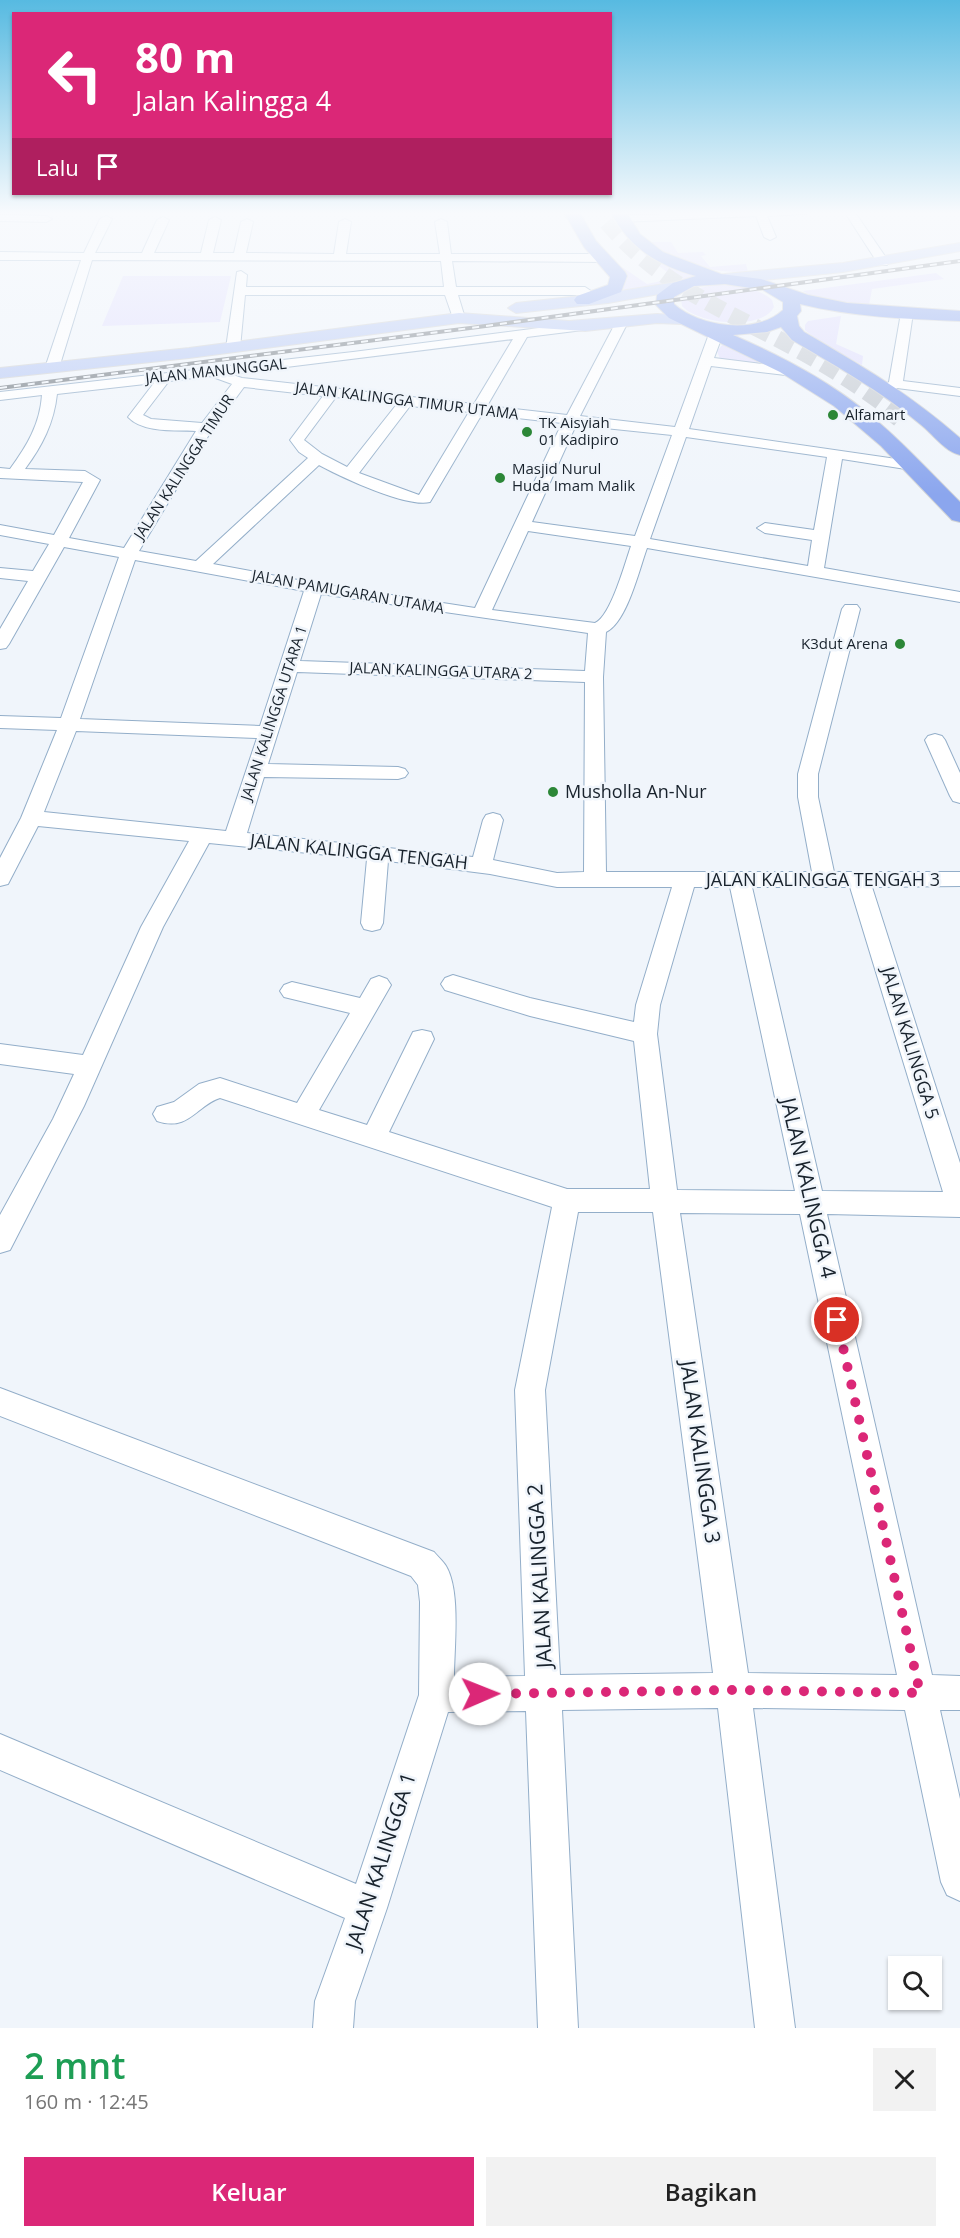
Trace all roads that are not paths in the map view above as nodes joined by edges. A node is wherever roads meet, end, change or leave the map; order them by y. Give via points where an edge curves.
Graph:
1 (72, 306) edge
2 (237, 306) edge
3 (455, 306) edge
4 (542, 306) edge
5 (560, 306) edge
6 (666, 306) edge
7 (793, 306) edge
8 (826, 306) edge
9 (843, 309) junction
10 (907, 313) junction
11 (960, 316) edge
12 (789, 317) junction
13 (459, 318) junction
14 (687, 321) junction
15 (622, 322) junction
16 (555, 324) junction
17 (586, 326) junction
18 (523, 334) junction
19 (717, 334) junction
20 (233, 348) junction
21 (353, 356) junction
22 (706, 361) junction
23 (52, 368) junction
24 (210, 372) junction
25 (794, 372) junction
26 (0, 373) edge
27 (165, 377) junction
28 (240, 382) junction
29 (891, 386) junction
30 (50, 390) junction
31 (332, 391) junction
32 (960, 392) edge
33 (0, 396) edge
34 (407, 400) junction
35 (478, 409) junction
36 (572, 420) junction
37 (207, 428) junction
38 (680, 432) junction
39 (960, 449) edge
40 (835, 454) junction
41 (316, 459) junction
42 (912, 465) junction
43 (960, 471) edge
44 (7, 473) edge
45 (351, 473) junction
46 (960, 491) edge
47 (960, 515) edge
48 (522, 525) junction
49 (765, 528) dead end
50 (0, 530) edge
51 (820, 536) junction
52 (60, 540) junction
53 (641, 542) junction
54 (129, 553) junction
55 (201, 566) junction
56 (815, 572) junction
57 (0, 573) edge
58 (39, 577) junction
59 (314, 588) junction
60 (960, 597) edge
61 (851, 609) dead end
62 (481, 614) junction
63 (597, 629) junction
64 (0, 644) edge
65 (288, 666) junction
66 (594, 676) junction
67 (0, 722) edge
68 (69, 724) junction
69 (267, 732) junction
70 (935, 740) dead end
71 (256, 770) junction
72 (398, 773) dead end
73 (960, 796) edge
74 (31, 818) junction
75 (493, 819) dead end
76 (203, 836) junction
77 (234, 838) junction
78 (378, 854) junction
79 (482, 866) junction
80 (0, 879) edge
81 (960, 879) edge
82 (686, 880) junction
83 (595, 881) junction
84 (740, 881) junction
85 (825, 881) junction
86 (860, 881) junction
87 (372, 923) dead end
88 (453, 984) dead end
89 (380, 985) dead end
90 (292, 991) dead end
91 (366, 1008) junction
92 (645, 1034) junction
93 (422, 1039) dead end
94 (0, 1054) edge
95 (90, 1066) junction
96 (166, 1114) dead end
97 (303, 1115) junction
98 (374, 1137) junction
99 (567, 1200) junction
100 (665, 1202) junction
101 (812, 1204) junction
102 (960, 1204) edge
103 (0, 1241) edge
104 (0, 1402) edge
105 (733, 1690) junction
106 (545, 1693) junction
107 (920, 1693) junction
108 (960, 1693) edge
109 (436, 1695) junction
110 (0, 1752) edge
111 (960, 1882) edge
112 (368, 1908) junction
113 (330, 2019) edge
114 (558, 2028) edge
115 (775, 2028) edge

1 - 23 street
2 - 20 street
3 - 13 street
4 - 13 main road
5 - 16 main road via 541,316
6 - 14 highway
7 - 12 highway
8 - 9 highway
9 - 10 highway
9 - 12 highway
10 - 11 highway
10 - 29 street
12 - 14 highway via 741,329
12 - 29 highway via 790,327 798,336
13 - 16 main road
13 - 20 main road
14 - 15 main road, JALAN MANUNGGAL
14 - 19 highway
15 - 17 main road, JALAN MANUNGGAL
15 - 36 street
16 - 17 main road
17 - 18 street, JALAN MANUNGGAL
18 - 21 street, JALAN MANUNGGAL
18 - 35 street
19 - 22 street
19 - 25 highway
20 - 23 main road
21 - 24 street, JALAN MANUNGGAL
21 - 31 street
22 - 25 street
22 - 38 street
23 - 26 main road
24 - 27 street, JALAN MANUNGGAL
24 - 28 street, JALAN KALINGGA TIMUR UTAMA
25 - 42 highway via 842,403
27 - 30 street, JALAN MANUNGGAL
27 - 37 street via 135,417 148,423
28 - 31 street, JALAN KALINGGA TIMUR UTAMA
28 - 37 street, JALAN KALINGGA TIMUR
29 - 32 street
29 - 39 highway
30 - 33 street, JALAN MANUNGGAL
30 - 44 street via 46,424 36,445
31 - 34 street, JALAN KALINGGA TIMUR UTAMA
31 - 41 street via 297,440
34 - 35 street, JALAN KALINGGA TIMUR UTAMA
34 - 45 street
35 - 36 street, JALAN KALINGGA TIMUR UTAMA
35 - 45 street via 424,499
36 - 38 street, JALAN KALINGGA TIMUR UTAMA
36 - 48 street
37 - 54 street, JALAN KALINGGA TIMUR
38 - 40 street, JALAN KALINGGA TIMUR UTAMA
38 - 53 street
40 - 42 street, JALAN KALINGGA TIMUR UTAMA
40 - 51 street
41 - 45 street
41 - 55 street
42 - 47 highway
43 - 46 highway via 893,418
44 - 52 street via 91,477
48 - 53 street
48 - 62 street
49 - 51 street
50 - 52 street, JALAN PAMUGARAN UTAMA
51 - 56 street
52 - 54 street, JALAN PAMUGARAN UTAMA
52 - 58 street
53 - 56 street
53 - 63 street via 613,617
54 - 55 street, JALAN PAMUGARAN UTAMA
54 - 68 street
55 - 59 street, JALAN PAMUGARAN UTAMA
56 - 60 street
57 - 58 street
58 - 64 street
59 - 62 street, JALAN PAMUGARAN UTAMA
59 - 65 street, JALAN KALINGGA UTARA 1
61 - 85 street via 808,774 807,797
62 - 63 street, JALAN PAMUGARAN UTAMA
63 - 66 street
65 - 66 street, JALAN KALINGGA UTARA 2
65 - 69 street, JALAN KALINGGA UTARA 1
66 - 83 street
67 - 68 street
68 - 69 street
68 - 74 street
69 - 71 street, JALAN KALINGGA UTARA 1
70 - 73 street
71 - 72 street
71 - 77 street, JALAN KALINGGA UTARA 1
74 - 76 street, JALAN KALINGGA TENGAH
74 - 80 street
75 - 79 street
76 - 77 street, JALAN KALINGGA TENGAH
76 - 95 street via 148,938
77 - 78 street, JALAN KALINGGA TENGAH
78 - 79 street, JALAN KALINGGA TENGAH
78 - 87 street
79 - 83 street, JALAN KALINGGA TENGAH via 557,880
81 - 86 street, JALAN KALINGGA TENGAH 3
82 - 83 street, JALAN KALINGGA TENGAH
82 - 84 street, JALAN KALINGGA TENGAH 3
82 - 92 street, JALAN KALINGGA 3 via 648,1005
84 - 85 street, JALAN KALINGGA TENGAH 3
84 - 101 street, JALAN KALINGGA 4
85 - 86 street, JALAN KALINGGA TENGAH 3
86 - 102 street, JALAN KALINGGA 5
88 - 92 street
89 - 91 street
90 - 91 street
91 - 97 street
92 - 100 street, JALAN KALINGGA 3
93 - 98 street
94 - 95 street
95 - 103 street
96 - 97 street via 181,1112 216,1087
97 - 98 street
98 - 99 street
99 - 100 street
99 - 106 street, JALAN KALINGGA 2 via 530,1390
100 - 101 street
100 - 105 street, JALAN KALINGGA 3
101 - 102 street
101 - 107 street, JALAN KALINGGA 4
104 - 109 street, JALAN KALINGGA 1 via 422,1564 434,1578 437,1602
105 - 106 street
105 - 107 street
105 - 115 street, JALAN KALINGGA 3
106 - 109 street
106 - 114 street, JALAN KALINGGA 2
107 - 108 street
107 - 111 street, JALAN KALINGGA 4
109 - 112 street, JALAN KALINGGA 1
110 - 112 street
112 - 113 street, JALAN KALINGGA 1

